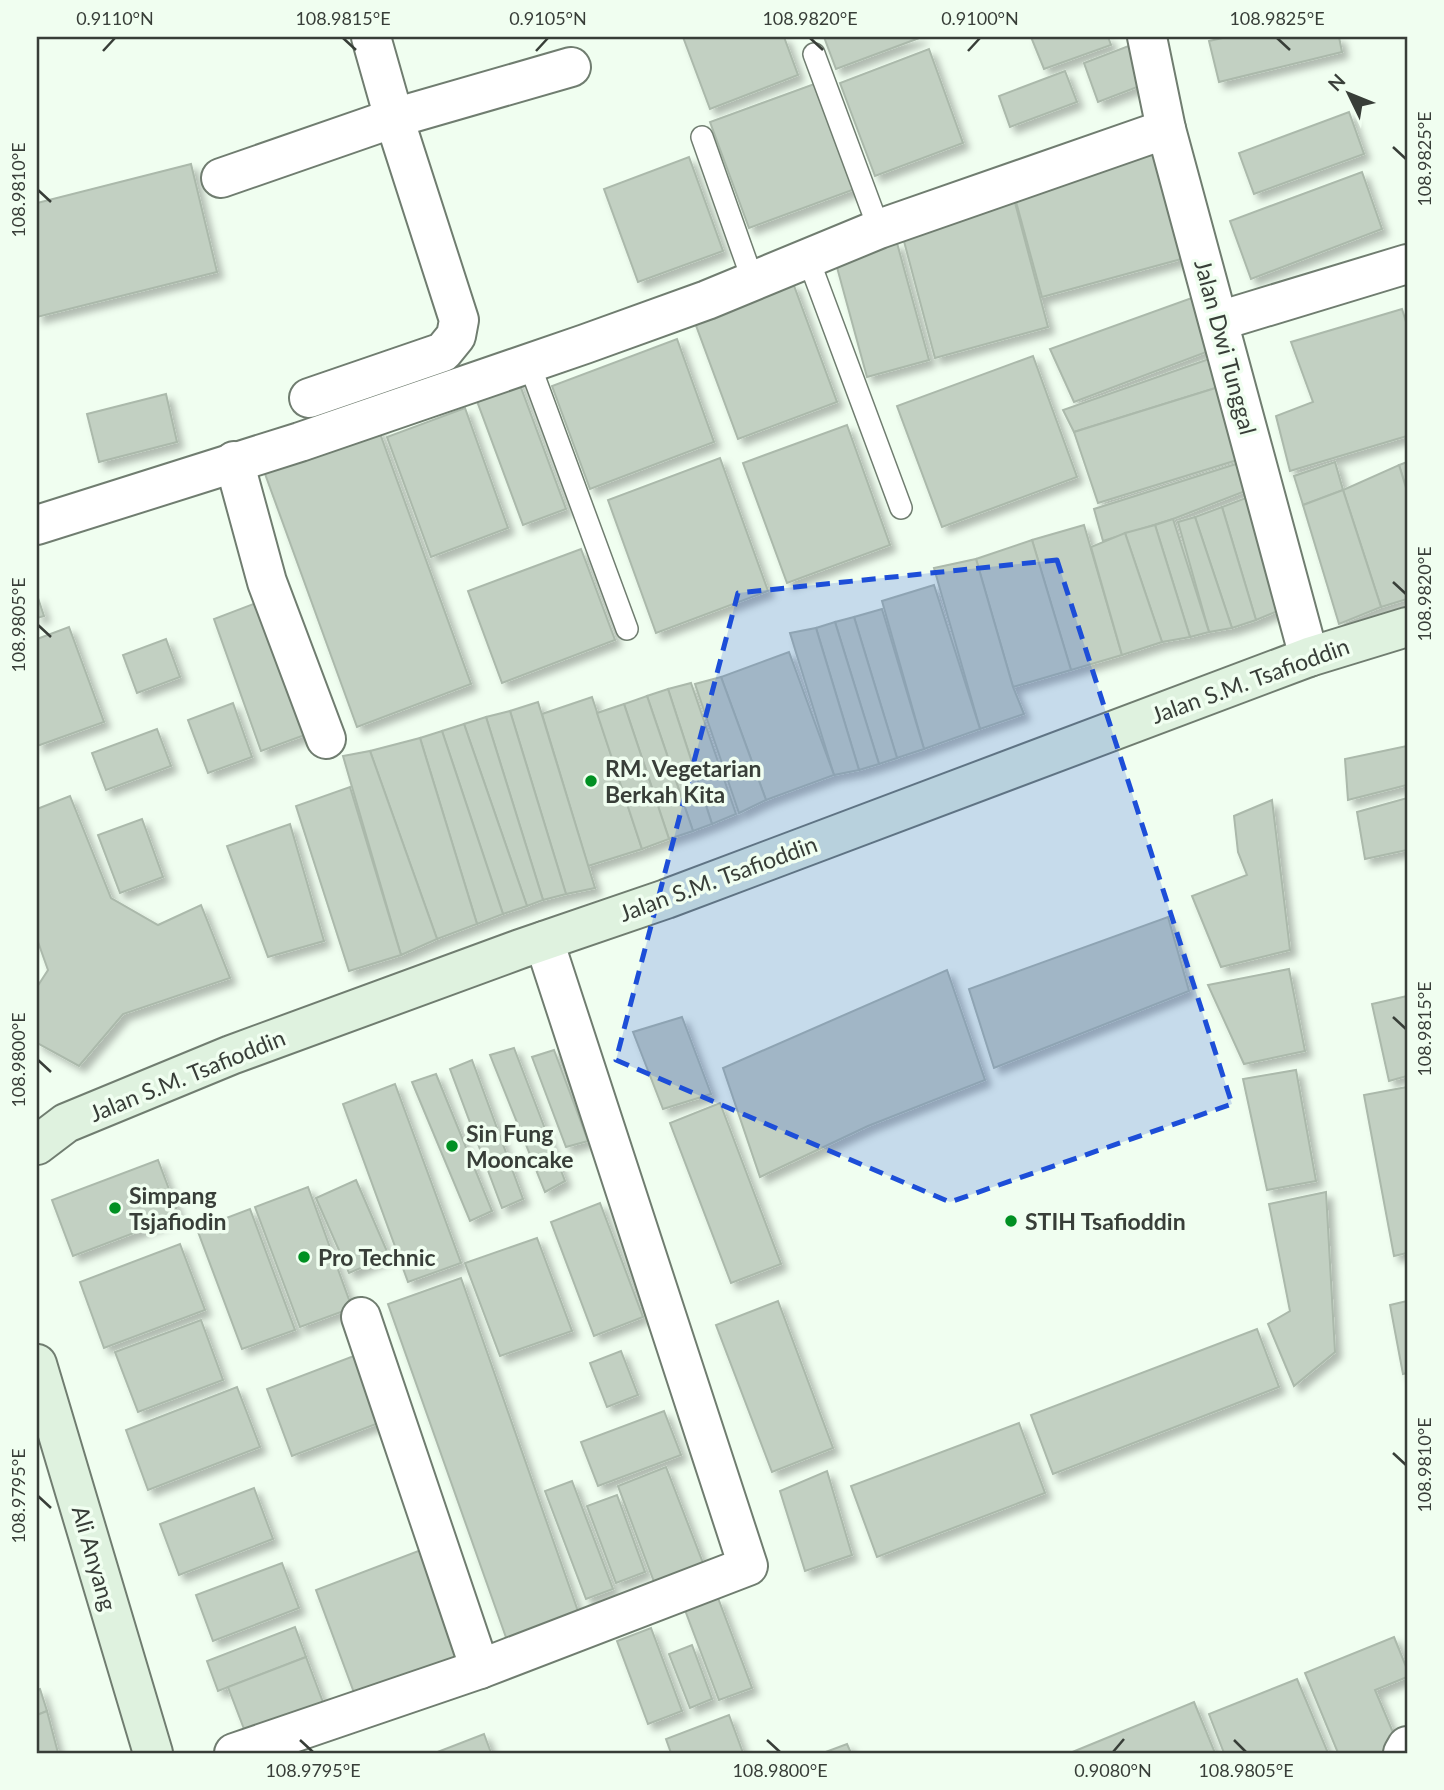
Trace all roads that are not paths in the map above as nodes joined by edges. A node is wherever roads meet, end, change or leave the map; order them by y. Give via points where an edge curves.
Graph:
1 (371, 37) edge
2 (1147, 37) edge
3 (814, 54) dead end
4 (571, 67) dead end
5 (394, 118) junction
6 (1166, 130) junction
7 (702, 137) dead end
8 (221, 178) dead end
9 (879, 229) junction
10 (808, 258) junction
11 (1407, 264) edge
12 (753, 281) junction
13 (1219, 321) junction
14 (529, 363) junction
15 (309, 397) dead end
16 (234, 461) junction
17 (901, 508) dead end
18 (37, 525) edge
19 (1407, 626) edge
20 (627, 629) dead end
21 (1309, 657) junction
22 (326, 740) dead end
23 (544, 941) junction
24 (37, 1145) edge
25 (361, 1317) dead end
26 (37, 1364) edge
27 (480, 1669) junction
28 (1407, 1746) edge
29 (153, 1753) edge
30 (234, 1753) edge
31 (1403, 1753) edge

1 - 5 street
2 - 6 street, Jalan Dwi Tunggal
3 - 9 lane
4 - 5 street
5 - 8 street
5 - 15 street via 459,320 456,336 443,352
6 - 9 street
6 - 13 street, Jalan Dwi Tunggal
7 - 12 lane
9 - 10 street
10 - 12 street
10 - 17 lane
11 - 13 street
12 - 14 street
13 - 21 street, Jalan Dwi Tunggal
14 - 16 street
14 - 20 lane
16 - 18 street
16 - 22 street via 267,582
19 - 21 street, Jalan S.M. Tsafioddin
21 - 23 street, Jalan S.M. Tsafioddin via 666,900
23 - 24 street, Jalan S.M. Tsafioddin via 231,1055 66,1123
23 - 27 street via 748,1566
25 - 27 street
26 - 29 street, Ali Anyang
27 - 30 street
28 - 31 street

